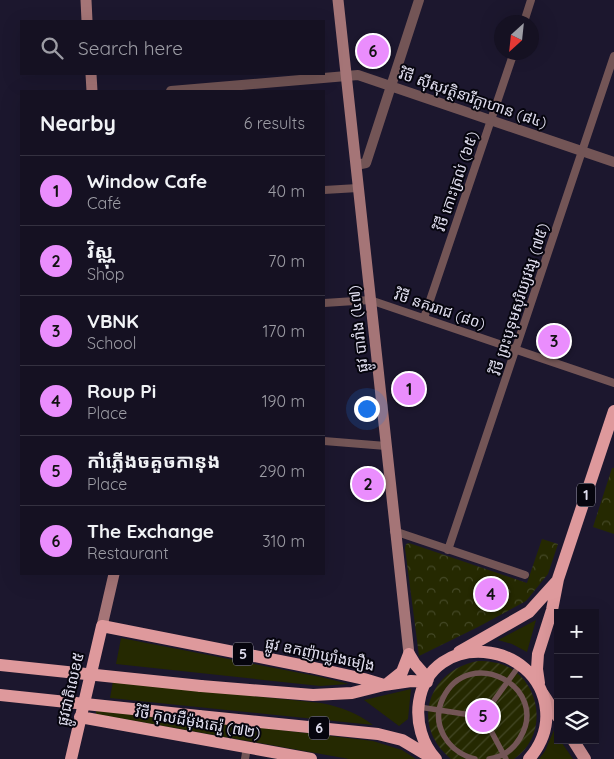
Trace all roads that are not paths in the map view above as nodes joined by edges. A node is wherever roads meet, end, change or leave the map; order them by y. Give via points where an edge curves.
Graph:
1 (86, 0) edge
2 (338, 0) edge
3 (419, 0) edge
4 (531, 0) edge
5 (526, 15) edge
6 (87, 20) edge
7 (614, 56) edge
8 (511, 60) edge
9 (91, 75) edge
10 (346, 75) junction
11 (391, 86) junction
12 (231, 88) edge
13 (92, 90) edge
14 (191, 90) edge
15 (491, 120) junction
16 (582, 151) junction
17 (614, 162) edge
18 (356, 165) junction
19 (358, 188) junction
20 (325, 190) edge
21 (370, 300) junction
22 (325, 302) edge
23 (424, 318) junction
24 (516, 350) junction
25 (614, 383) edge
26 (614, 411) edge
27 (325, 441) edge
28 (386, 446) junction
29 (394, 531) junction
30 (448, 550) junction
31 (114, 575) edge
32 (525, 575) dead end
33 (558, 579) junction
34 (102, 626) junction
35 (409, 654) junction
36 (451, 658) junction
37 (520, 664) junction
38 (0, 665) edge
39 (427, 680) junction
40 (508, 681) junction
41 (384, 685) junction
42 (540, 689) junction
43 (0, 695) edge
44 (490, 706) dead end
45 (419, 707) junction
46 (439, 710) junction
47 (554, 711) edge
48 (471, 715) dead end
49 (80, 717) junction
50 (489, 726) dead end
51 (576, 744) edge
52 (246, 753) edge
53 (505, 757) edge
54 (71, 759) edge
55 (307, 759) edge
56 (435, 759) edge
57 (475, 759) edge
58 (489, 759) edge
59 (529, 759) edge
60 (585, 759) edge

1 - 6 main road
2 - 10 main road, ផ្លូវ បារាំង (៤៧)
3 - 11 street
4 - 5 street
7 - 16 street, វិថី ព្រះបុទុមសុរិយ្យវង្ស (៧៥)
8 - 15 street, វិថី កោះត្រល់ (៦៥)
9 - 13 main road
10 - 11 street, វិថី ស៊ីសុវត្ថិនារីក្លាហាន (៨៤) via 358,75
10 - 12 street, វិថី ស៊ីសុវត្ថិនារីក្លាហាន (៨៤)
10 - 18 main road, ផ្លូវ បារាំង (៤៧)
11 - 15 street, វិថី ស៊ីសុវត្ថិនារីក្លាហាន (៨៤)
11 - 18 street via 366,163
12 - 14 street, វិថី ស៊ីសុវត្ថិនារីក្លាហាន (៨៤)
15 - 16 street, វិថី ស៊ីសុវត្ថិនារីក្លាហាន (៨៤)
15 - 23 street, វិថី កោះត្រល់ (៦៥)
16 - 17 street, វិថី ស៊ីសុវត្ថិនារីក្លាហាន (៨៤)
16 - 24 street, វិថី ព្រះបុទុមសុរិយ្យវង្ស (៧៥)
18 - 19 main road, ផ្លូវ បារាំង (៤៧)
19 - 20 street
19 - 21 main road, ផ្លូវ បារាំង (៤៧)
21 - 22 street
21 - 23 street, វិថី នគររាជ (៨០)
21 - 28 main road, ផ្លូវ បារាំង (៤៧)
23 - 24 street, វិថី នគររាជ (៨០)
24 - 25 street, វិថី នគររាជ (៨០)
24 - 30 street, វិថី ព្រះបុទុមសុរិយ្យវង្ស (៧៥)
26 - 33 highway, 1
27 - 28 street
28 - 29 main road, ផ្លូវ បារាំង (៤៧)
29 - 30 street
29 - 35 main road, ផ្លូវ បារាំង (៤៧)
30 - 32 street
31 - 34 main road
33 - 36 highway, 1 via 530,612
33 - 42 highway, 1 via 538,654
34 - 41 highway, ផ្លូវ ឧកញ៉ាឃ្លាំងមឿង / 5
34 - 49 highway, ផ្លូវជាតិលេខ៥
35 - 39 highway
35 - 41 highway via 402,672
36 - 37 highway, 1 via 463,653 487,651
36 - 39 highway, 1
37 - 40 street
37 - 42 highway, 1
38 - 41 highway, 6, bridge via 313,695 352,693
39 - 41 highway, 5
39 - 45 highway, 1
40 - 44 street
40 - 46 street via 493,674 466,676 451,686
40 - 53 street via 522,696 526,715 523,734
42 - 47 main road
42 - 59 highway, 1 via 545,705 545,727 538,747
43 - 56 highway, 6, bridge via 378,734 402,740
45 - 46 street
45 - 56 highway, 1 via 422,733
46 - 48 street
46 - 57 street via 445,738 458,752
49 - 52 highway, វិថី កុលដឺម៉ុងតេរ៉ួ (៧២)
49 - 54 highway, ផ្លូវជាតិលេខ៥
50 - 53 street
51 - 60 main road
52 - 55 highway, វិថី កុលដឺម៉ុងតេរ៉ួ (៧២)
53 - 58 street

